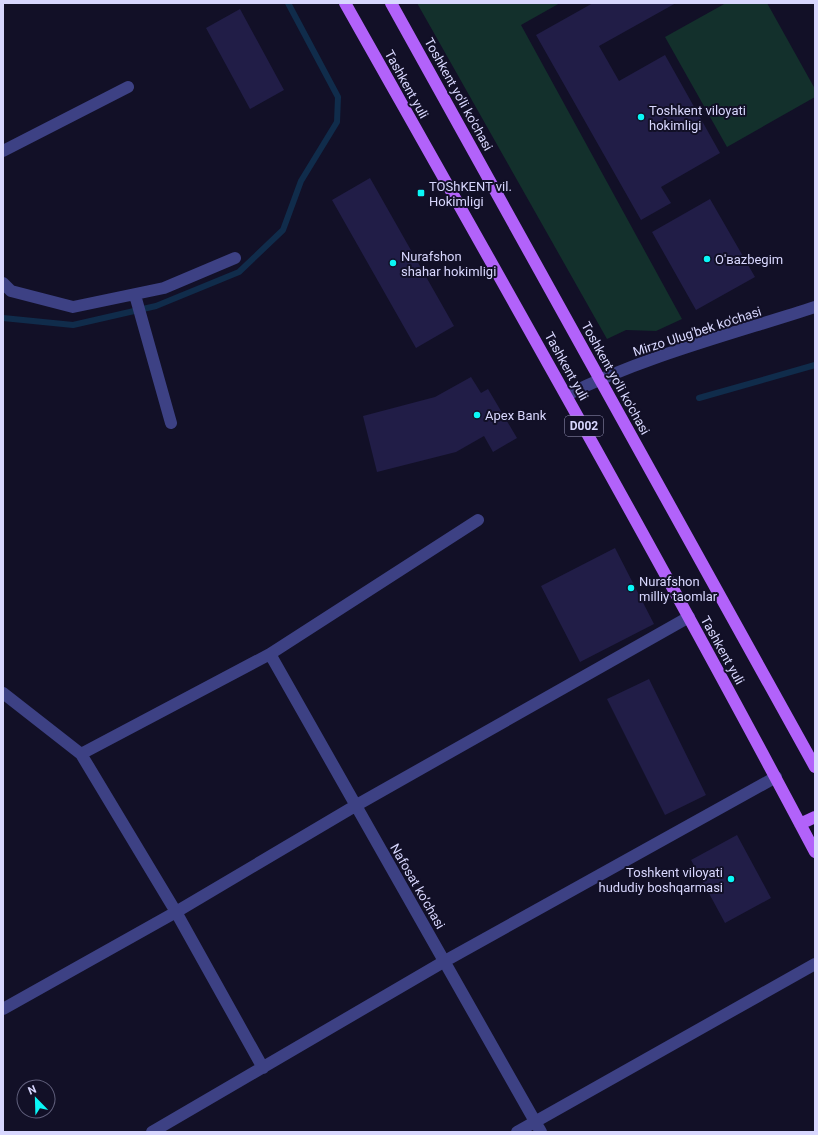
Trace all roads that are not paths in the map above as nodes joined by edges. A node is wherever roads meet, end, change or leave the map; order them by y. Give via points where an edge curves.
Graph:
1 (345, 3) edge
2 (391, 3) edge
3 (128, 87) dead end
4 (3, 151) edge
5 (235, 258) dead end
6 (3, 282) edge
7 (135, 298) junction
8 (815, 307) edge
9 (600, 378) junction
10 (567, 395) junction
11 (171, 423) dead end
12 (478, 520) dead end
13 (689, 617) junction
14 (270, 654) junction
15 (3, 693) edge
16 (81, 754) junction
17 (815, 767) edge
18 (776, 777) junction
19 (355, 806) junction
20 (815, 817) edge
21 (800, 824) junction
22 (815, 852) edge
23 (176, 912) junction
24 (445, 961) junction
25 (815, 964) edge
26 (3, 1009) edge
27 (263, 1068) junction
28 (538, 1127) edge
29 (152, 1132) edge
30 (517, 1132) edge

1 - 10 main road, Tashkent yuli / D002
2 - 9 main road, Toshkent yo'li ko'chasi / D002
3 - 4 street
5 - 7 street
6 - 7 street via 11,291 73,308
7 - 11 street
8 - 9 street, Mirzo Ulug'bek ko'chasi
9 - 10 street, Mirzo Ulug'bek ko'chasi
9 - 17 main road, Toshkent yo'li ko'chasi / D002
10 - 13 main road, Tashkent yuli / D002
12 - 14 street
13 - 18 main road, Tashkent yuli / D002
13 - 19 street
14 - 16 street
14 - 19 street, Nafosat ko‘chasi
15 - 16 street
16 - 23 street
18 - 21 main road, Tashkent yuli / D002
18 - 24 street
19 - 23 street
19 - 24 street, Nafosat ko‘chasi
20 - 21 main road
21 - 22 main road, Tashkent yuli / D002
23 - 26 street
23 - 27 street
24 - 27 street
24 - 28 street, Nafosat ko‘chasi
25 - 28 street
27 - 29 street
28 - 30 street

